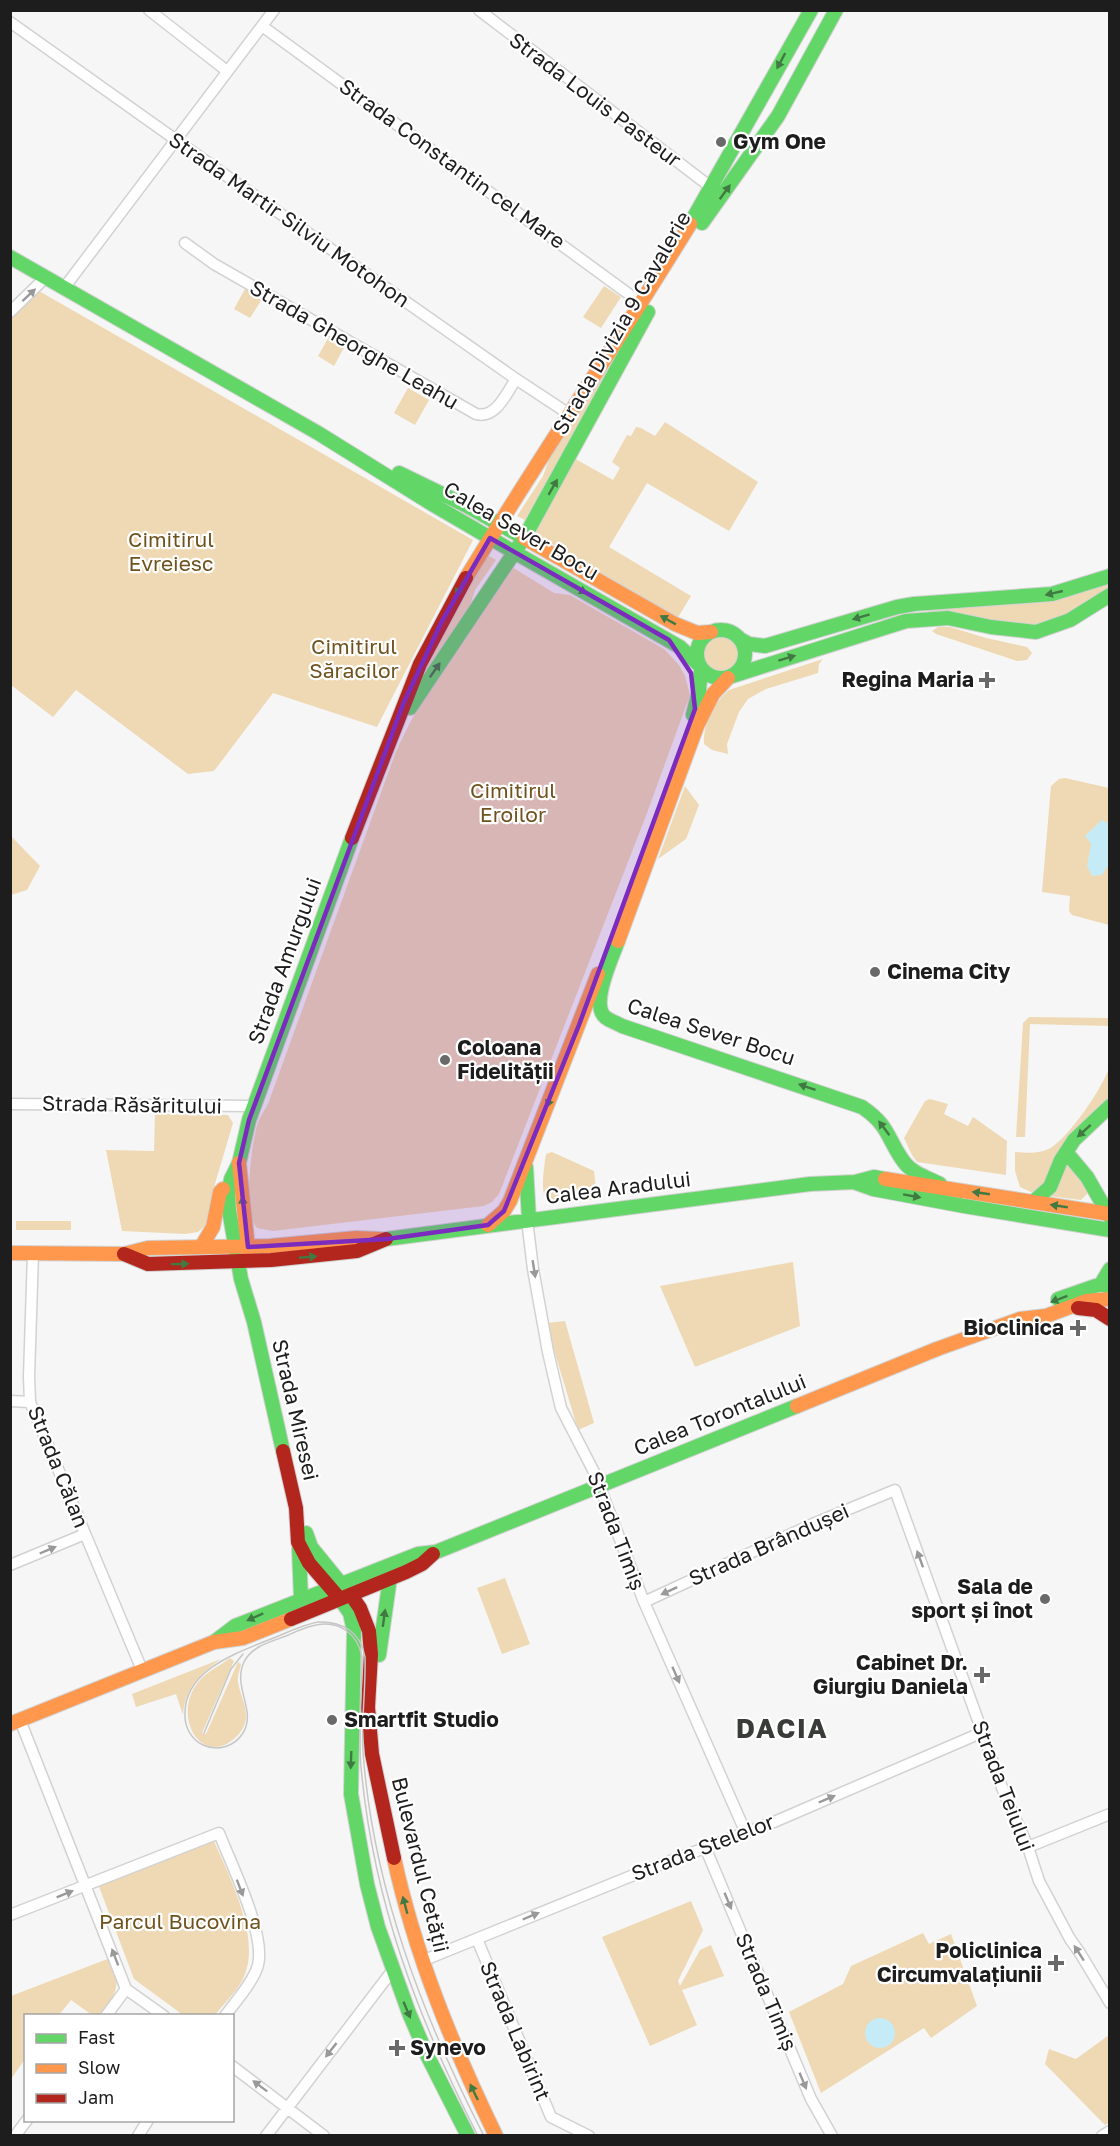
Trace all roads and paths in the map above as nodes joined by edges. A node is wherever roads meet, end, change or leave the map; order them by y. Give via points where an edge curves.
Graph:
1 (149, 10) edge
2 (274, 10) edge
3 (479, 10) edge
4 (811, 10) edge
5 (836, 10) edge
6 (10, 22) edge
7 (262, 26) junction
8 (227, 71) junction
9 (175, 140) junction
10 (712, 188) junction
11 (185, 243) dead end
12 (10, 257) edge
13 (46, 278) junction
14 (64, 288) junction
15 (641, 303) junction
16 (10, 312) edge
17 (516, 379) junction
18 (569, 414) junction
19 (318, 433) junction
20 (499, 524) junction
21 (524, 537) junction
22 (490, 538) junction
23 (514, 552) junction
24 (1110, 576) edge
25 (1110, 595) edge
26 (712, 632) junction
27 (738, 638) junction
28 (669, 640) junction
29 (700, 668) junction
30 (730, 677) junction
31 (696, 705) junction
32 (375, 776) junction
33 (604, 1016) junction
34 (579, 1025) junction
35 (10, 1104) edge
36 (254, 1106) junction
37 (1108, 1110) edge
38 (1066, 1152) junction
39 (527, 1158) junction
40 (239, 1163) junction
41 (231, 1179) junction
42 (855, 1182) junction
43 (952, 1188) junction
44 (1033, 1202) junction
45 (1109, 1215) edge
46 (529, 1220) junction
47 (488, 1225) junction
48 (1110, 1230) edge
49 (387, 1239) junction
50 (201, 1247) junction
51 (242, 1247) junction
52 (10, 1253) edge
53 (33, 1253) junction
54 (124, 1254) junction
55 (244, 1262) junction
56 (1110, 1269) edge
57 (1105, 1285) edge
58 (1110, 1299) edge
59 (1065, 1309) junction
60 (1020, 1319) junction
61 (1110, 1319) edge
62 (10, 1401) edge
63 (30, 1402) junction
64 (601, 1487) junction
65 (895, 1490) joint
66 (296, 1508) junction
67 (85, 1534) junction
68 (298, 1542) junction
69 (436, 1552) junction
70 (10, 1565) edge
71 (390, 1578) junction
72 (335, 1586) junction
73 (345, 1597) junction
74 (301, 1599) junction
75 (644, 1602) junction
76 (214, 1642) junction
77 (142, 1670) junction
78 (368, 1696) junction
79 (15, 1722) edge
80 (983, 1732) junction
81 (1110, 1814) edge
82 (745, 1831) junction
83 (705, 1847) junction
84 (1028, 1847) junction
85 (86, 1885) junction
86 (10, 1915) edge
87 (477, 1939) junction
88 (422, 1961) junction
89 (392, 1971) junction
90 (126, 1989) junction
91 (1110, 2003) edge
92 (107, 2014) edge
93 (161, 2014) edge
94 (226, 2014) edge
95 (234, 2067) edge
96 (287, 2107) junction
97 (26, 2122) edge
98 (147, 2122) edge
99 (1110, 2131) edge
100 (15, 2136) edge
101 (138, 2136) edge
102 (266, 2136) edge
103 (324, 2136) edge
104 (468, 2136) edge
105 (496, 2136) edge
106 (589, 2136) edge
107 (832, 2136) edge
108 (1102, 2136) edge

1 - 8 street
2 - 7 street
3 - 10 street, Strada Louis Pasteur
4 -> 10 main road, Strada Divizia 9 Cavalerie
21 -> 5 main road, Strada Divizia 9 Cavalerie via 682,252 778,116
6 - 9 street, Strada Martir Silviu Motohon
7 - 8 street
7 - 15 street, Strada Constantin cel Mare
8 - 9 street
9 - 14 street
9 - 17 street, Strada Martir Silviu Motohon
10 - 15 main road, Strada Divizia 9 Cavalerie
11 - 17 street, Strada Gheorghe Leahu via 214,264 476,414 482,416 496,409
12 - 13 main road, Calea Sever Bocu
13 - 14 main road, Calea Sever Bocu
16 -> 13 street
14 - 19 main road, Calea Sever Bocu
15 - 18 main road, Strada Divizia 9 Cavalerie
17 - 18 street, Strada Martir Silviu Motohon
18 - 20 main road, Strada Divizia 9 Cavalerie
19 - 20 main road, Calea Sever Bocu
19 - 22 main road, Calea Sever Bocu
20 - 21 main road, Calea Sever Bocu
20 - 22 main road, Strada Divizia 9 Cavalerie
21 - 23 main road, Strada Divizia 9 Cavalerie
26 -> 21 main road, Calea Sever Bocu via 697,633 675,624
22 - 23 main road, Calea Sever Bocu
22 -> 32 main road, Strada Amurgului via 420,664
23 -> 28 main road, Calea Sever Bocu
32 -> 23 main road, Strada Amurgului via 403,718
24 -> 27 main road via 1052,594 897,607 765,646
30 -> 25 main road via 906,621 948,618 1036,632 1070,620
26 - 27 main road via 724,630
26 - 29 main road via 698,647
27 - 30 main road via 745,660
28 - 29 main road, Calea Sever Bocu via 688,653
28 - 31 main road via 691,673
29 - 30 main road via 713,677
29 - 31 main road
30 - 33 main road, Calea Sever Bocu via 715,690 702,713 601,988 600,1007
31 - 34 main road
32 - 36 main road, Strada Amurgului
33 - 34 main road
43 -> 33 main road, Calea Sever Bocu via 910,1169 887,1130 862,1107 628,1028
34 -> 39 main road
35 - 36 street, Strada Răsăritului
36 - 40 main road, Strada Amurgului
37 -> 38 main road
38 - 44 main road via 1050,1187
38 - 45 main road via 1087,1177
39 - 46 main road
39 - 47 main road via 508,1206
40 - 41 main road, Strada Amurgului
51 -> 40 main road, Strada Amurgului
41 - 50 main road via 220,1192 213,1227
41 - 51 main road, Strada Amurgului via 229,1210
42 - 43 main road, Calea Aradului via 874,1177
42 - 46 main road, Calea Aradului via 810,1184
42 -> 48 main road, Calea Aradului via 873,1189
44 -> 43 main road, Calea Aradului
45 -> 44 main road, Calea Aradului
46 - 47 main road, Calea Aradului
46 -> 64 street, Strada Timiș via 542,1318 561,1408
47 - 49 main road, Calea Aradului
49 - 51 main road, Calea Aradului
55 -> 49 main road, Calea Aradului via 357,1251
50 - 51 main road, Calea Aradului
50 - 54 main road, Calea Aradului via 148,1248
51 - 55 main road, Strada Miresei
52 - 53 main road, Calea Aradului
53 - 54 main road, Calea Aradului
53 - 63 street, Strada Călan
54 -> 55 main road, Calea Aradului via 148,1264
55 - 66 main road, Strada Miresei
56 - 57 main road
57 -> 60 main road, Calea Torontalului via 1043,1305
58 - 59 main road, Calea Torontalului via 1086,1301
59 - 60 main road, Calea Torontalului
59 - 61 main road via 1089,1308
60 - 64 main road, Calea Torontalului via 937,1349
62 - 63 street
63 - 67 street, Strada Călan
64 - 69 main road, Calea Torontalului
64 - 75 street, Strada Timiș
65 -> 75 street, Strada Brândușei
80 -> 65 street, Strada Teiului
66 - 68 main road, Strada Miresei
66 - 72 main road, Strada Miresei via 311,1547
70 -> 67 street
67 - 77 street, Strada Călan
68 - 72 main road, Strada Miresei via 309,1563
68 - 74 main road
69 - 71 main road, Calea Torontalului
69 - 72 main road, Calea Torontalului via 418,1554
71 - 73 main road, Calea Torontalului
78 -> 71 main road via 378,1664
72 - 73 main road, Strada Miresei
72 - 74 main road, Calea Torontalului
73 - 76 main road, Calea Torontalului via 243,1638
73 - 78 main road, Bulevardul Cetății via 364,1614 370,1633
73 -> 89 main road via 354,1630 354,1821 374,1914
74 -> 76 main road, Calea Torontalului via 235,1626
75 -> 82 street, Strada Timiș
76 - 77 main road, Calea Torontalului
77 - 79 main road, Calea Torontalului
88 -> 78 main road, Bulevardul Cetății via 398,1879 377,1781
79 - 85 street
82 -> 80 street, Strada Stelelor
80 - 84 street, Strada Teiului
81 - 84 street
82 - 83 street, Strada Stelelor
87 -> 83 street, Strada Stelelor
83 -> 107 street, Strada Timiș via 811,2099
91 -> 84 street, Strada Teiului via 1039,1881
86 -> 85 street
90 -> 85 street
85 -> 94 street via 219,1833 260,1946 255,1972
87 - 88 street, Strada Stelelor
87 - 106 street, Strada Labirint via 551,2117
105 -> 88 main road, Bulevardul Cetății via 454,2048
89 -> 96 street
89 -> 104 main road
90 - 92 street
90 - 93 street
96 -> 95 street
96 - 102 street
96 - 103 street
97 - 100 street
98 - 101 street
99 - 108 street

